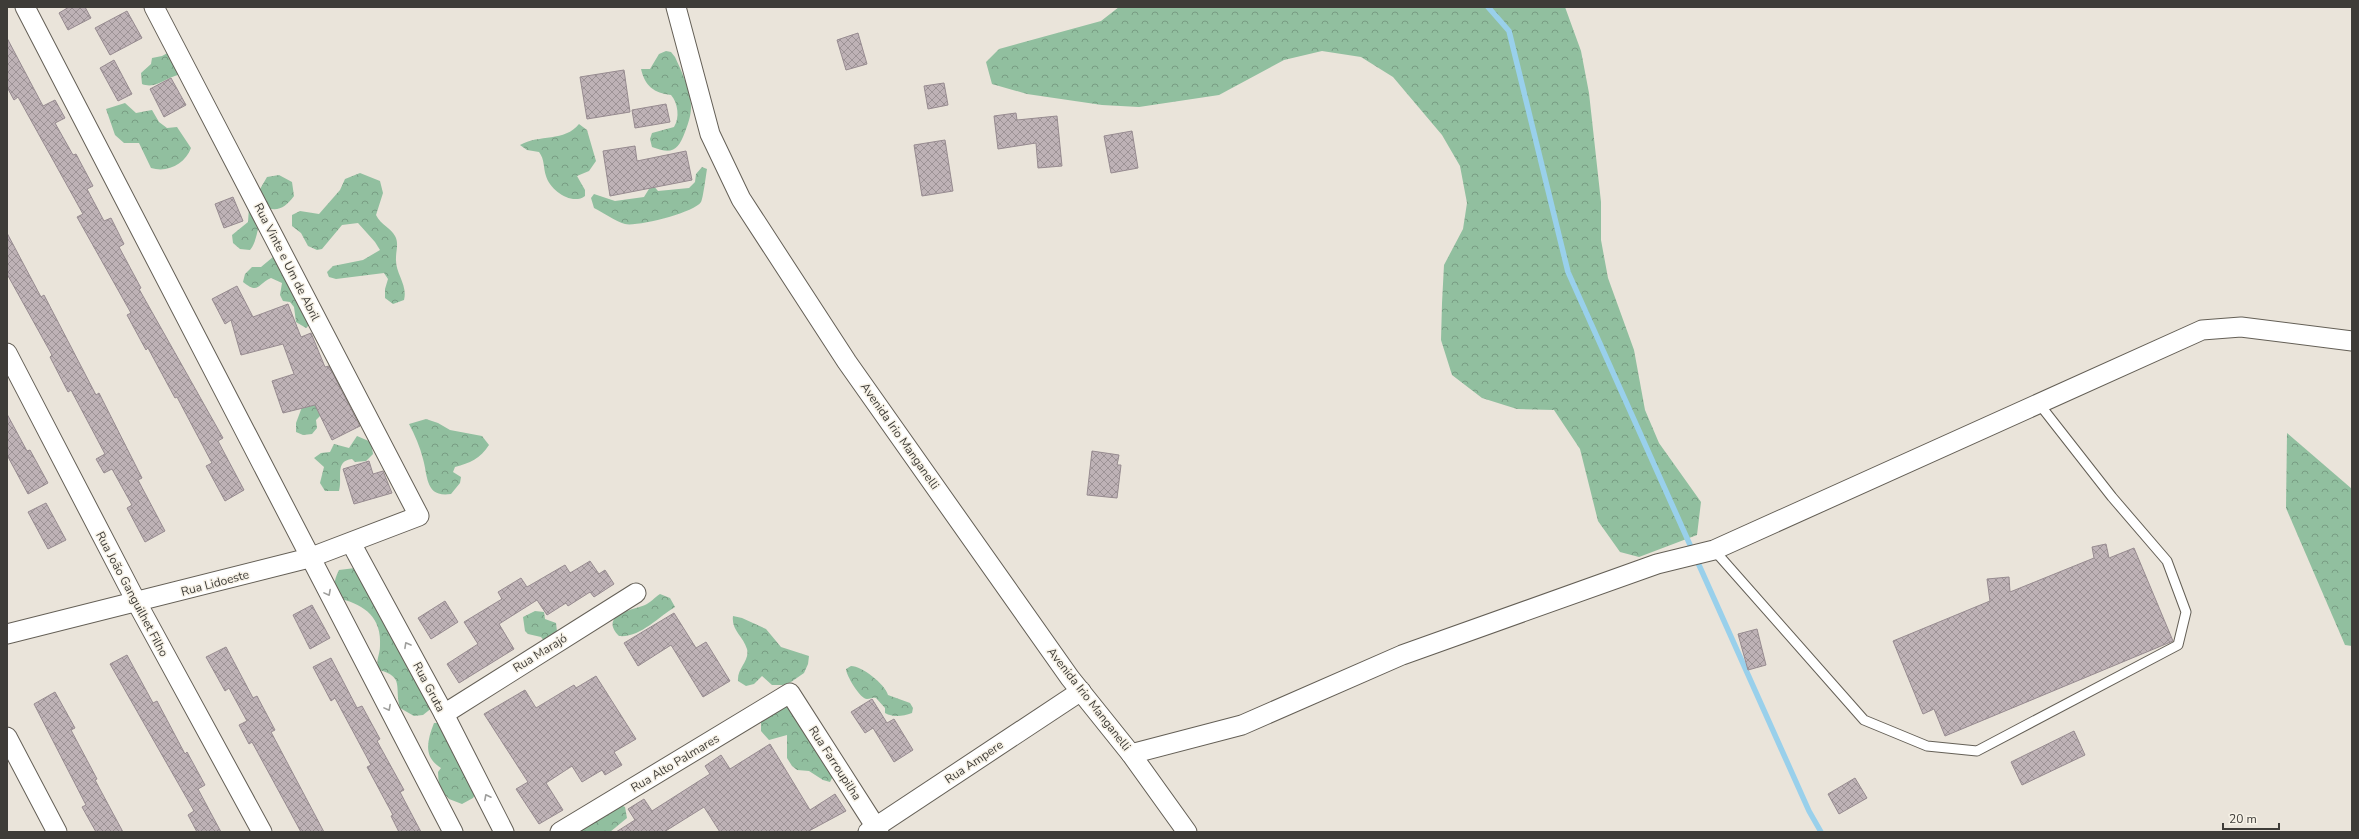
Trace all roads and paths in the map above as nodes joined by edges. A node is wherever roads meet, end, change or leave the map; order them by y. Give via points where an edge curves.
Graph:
1 (25, 7) edge
2 (154, 7) edge
3 (676, 7) edge
4 (2352, 341) edge
5 (7, 353) edge
6 (2040, 405) junction
7 (419, 516) joint
8 (351, 544) junction
9 (1714, 550) junction
10 (310, 558) junction
11 (636, 593) dead end
12 (137, 603) junction
13 (7, 634) edge
14 (1081, 691) junction
15 (790, 693) joint
16 (444, 714) junction
17 (7, 736) edge
18 (1131, 754) junction
19 (874, 830) edge
20 (56, 832) edge
21 (262, 832) edge
22 (453, 832) edge
23 (504, 832) edge
24 (560, 832) edge
25 (1187, 832) edge

1 - 10 street
2 - 7 street, Rua Vinte e Um de Abril
3 - 14 street, Avenida Irio Manganelli via 710,134 741,199 847,362
4 - 6 street via 2241,327 2202,330 2071,388
5 - 12 street, Rua João Ganguilhet Filho
6 - 9 street
6 - 9 lane via 2112,498 2166,561 2186,612 2178,645 1976,751 1927,746 1864,720
7 - 8 street, Rua Lidoeste
8 - 10 street, Rua Lidoeste
16 -> 8 street, Rua Gruta
9 - 18 street via 1657,564 1402,656 1242,725
10 - 12 street, Rua Lidoeste
10 -> 22 street
11 - 16 street, Rua Marajó
12 - 13 street, Rua Lidoeste
12 - 21 street, Rua João Ganguilhet Filho
14 - 18 street, Avenida Irio Manganelli
14 - 19 street, Rua Ampere
15 - 19 street, Rua Farroupilha
15 - 24 street, Rua Alto Palmares
23 -> 16 street, Rua Gruta
17 - 20 street
18 - 25 street, Avenida Irio Manganelli

